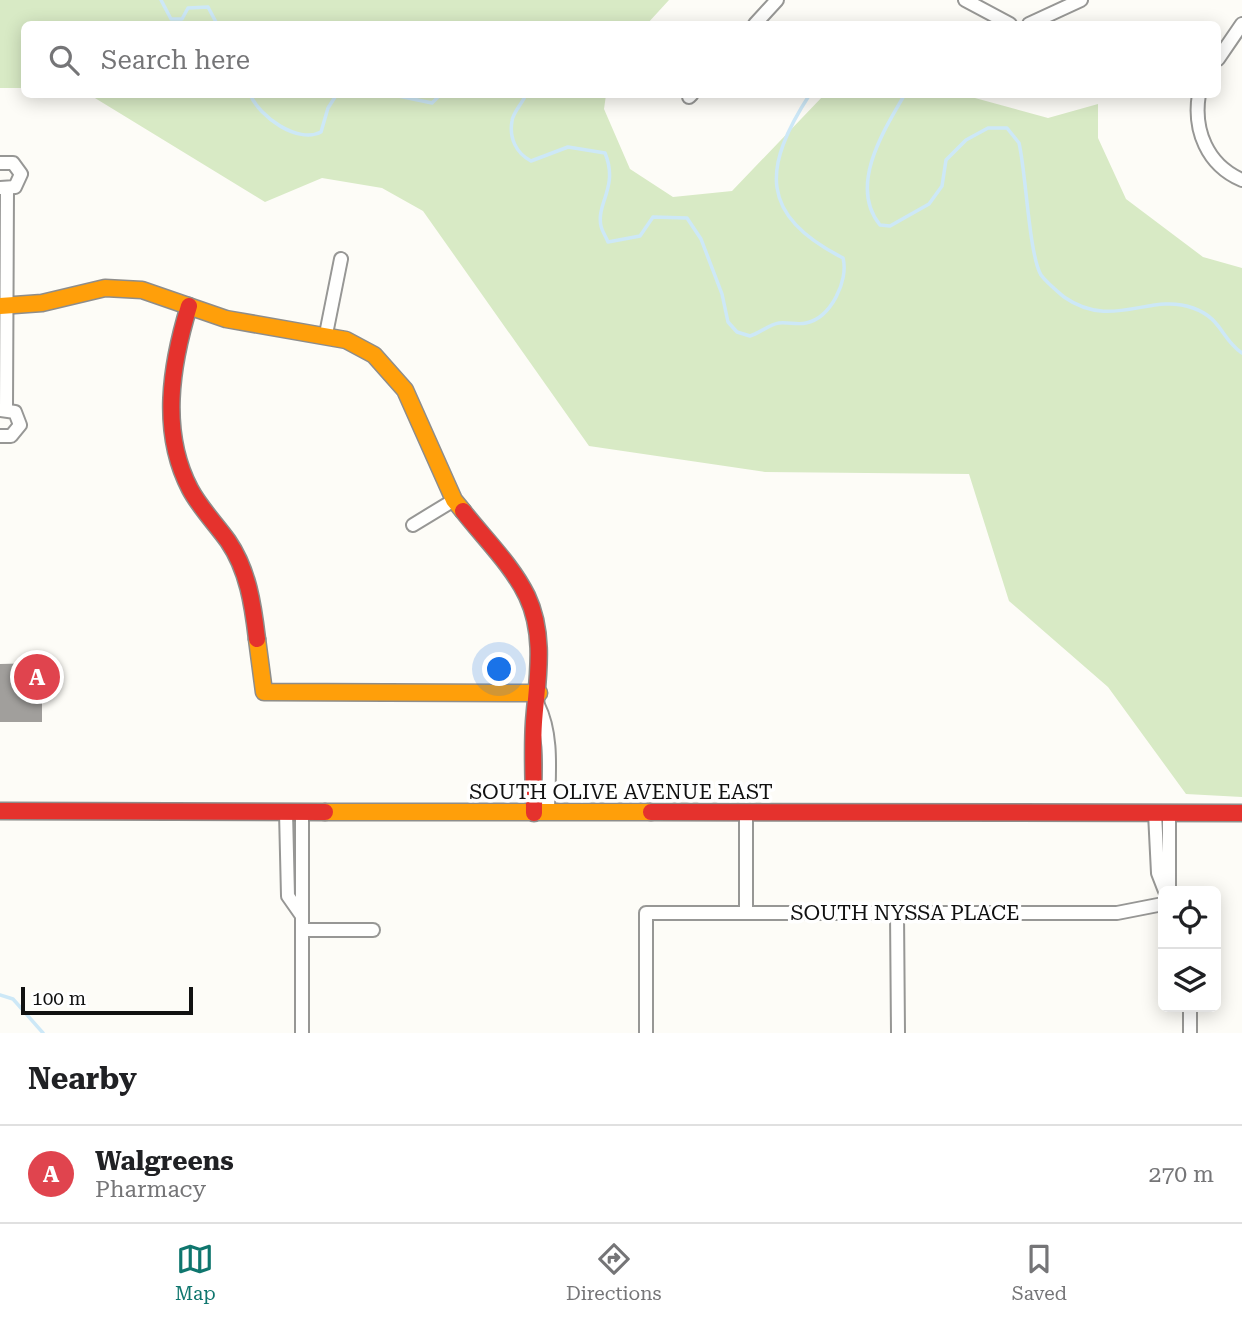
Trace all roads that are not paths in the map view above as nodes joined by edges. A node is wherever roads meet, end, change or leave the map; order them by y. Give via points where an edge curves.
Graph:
1 (777, 0) edge
2 (965, 0) edge
3 (1081, 0) edge
4 (758, 21) edge
5 (1004, 21) edge
6 (1036, 21) edge
7 (1242, 24) edge
8 (1221, 53) edge
9 (1199, 98) edge
10 (0, 163) edge
11 (1242, 180) edge
12 (3, 189) edge
13 (341, 259) dead end
14 (190, 306) junction
15 (2, 309) edge
16 (326, 334) junction
17 (3, 410) edge
18 (0, 436) edge
19 (454, 499) junction
20 (413, 525) dead end
21 (538, 699) junction
22 (0, 811) edge
23 (294, 812) junction
24 (541, 813) junction
25 (746, 813) junction
26 (1162, 813) junction
27 (1242, 813) edge
28 (1167, 886) edge
29 (1158, 905) edge
30 (746, 913) junction
31 (897, 913) junction
32 (303, 923) junction
33 (373, 930) dead end
34 (1190, 1012) edge
35 (302, 1033) edge
36 (646, 1033) edge
37 (898, 1033) edge
38 (1190, 1033) edge

1 - 4 street
2 - 5 street
3 - 6 street
7 - 8 street
9 - 11 street via 1201,140 1221,166
10 - 12 street via 13,163 21,174 19,183
12 - 15 street
13 - 16 street
14 - 15 street via 151,292 111,288
14 - 16 street via 248,324
14 - 21 street via 173,368 176,448 190,490 228,539 242,567 264,692
15 - 17 street
16 - 19 street via 367,351 396,377
17 - 18 street via 18,415 20,425 11,436
19 - 20 street
19 - 21 street via 529,599 540,635
21 - 24 street via 534,720
22 - 23 street, SOUTH OLIVE AVENUE EAST
23 - 24 street, SOUTH OLIVE AVENUE EAST
23 - 32 street
24 - 25 street, SOUTH OLIVE AVENUE EAST
25 - 26 street, SOUTH OLIVE AVENUE EAST
25 - 30 street
26 - 27 street, SOUTH OLIVE AVENUE EAST
26 - 28 street
29 - 31 street, SOUTH NYSSA PLACE via 1117,913
30 - 31 street, SOUTH NYSSA PLACE
30 - 36 street, SOUTH NYSSA PLACE via 646,913
31 - 37 street
32 - 33 street
32 - 35 street
34 - 38 street

